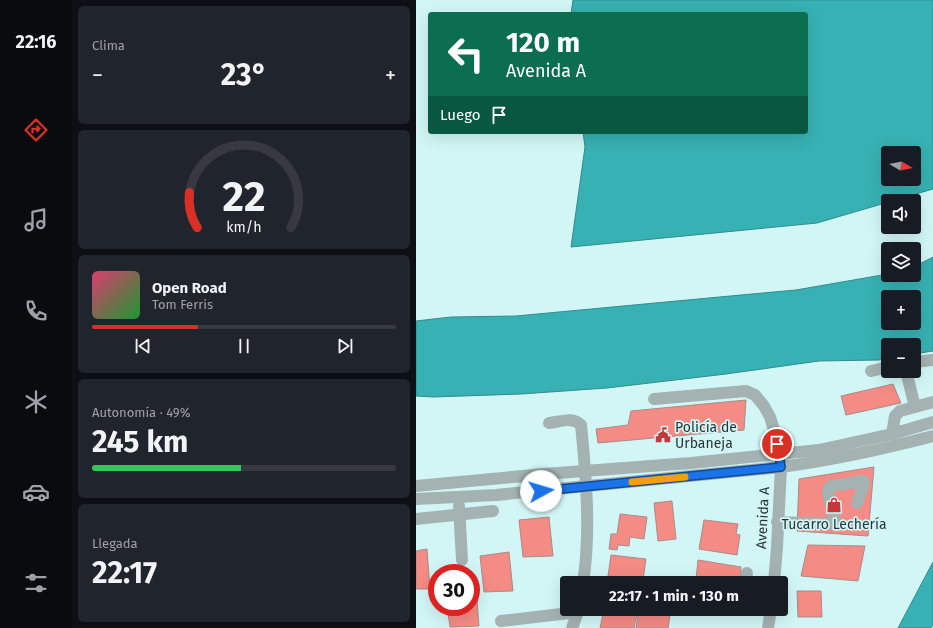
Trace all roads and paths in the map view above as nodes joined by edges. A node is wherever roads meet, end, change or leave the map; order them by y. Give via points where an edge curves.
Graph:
1 (933, 360) edge
2 (921, 361) edge
3 (881, 370) edge
4 (871, 372) dead end
5 (908, 378) edge
6 (654, 399) dead end
7 (933, 402) edge
8 (915, 406) junction
9 (933, 422) edge
10 (549, 423) dead end
11 (892, 434) junction
12 (933, 436) edge
13 (778, 454) junction
14 (781, 467) junction
15 (586, 471) junction
16 (416, 486) edge
17 (586, 486) junction
18 (458, 497) junction
19 (416, 499) edge
20 (858, 503) dead end
21 (493, 511) dead end
22 (459, 514) junction
23 (416, 518) edge
24 (777, 522) junction
25 (462, 560) dead end
26 (584, 576) edge
27 (775, 576) edge
28 (560, 613) edge
29 (577, 616) edge
30 (770, 616) edge
31 (501, 621) dead end
32 (572, 628) edge
33 (768, 628) edge

1 - 2 street
3 - 4 street
5 - 8 street
6 - 13 street, Avenida A via 746,391 755,396 770,417
7 - 8 street
8 - 11 street via 900,411 895,416
9 - 11 street
10 - 15 street via 572,420 581,425
11 - 13 street via 818,450
12 - 14 street via 823,461
13 - 14 street, Avenida A
13 - 15 street
14 - 17 street
14 - 24 street, Avenida A
15 - 16 street
15 - 17 street
17 - 18 street
17 - 26 street
18 - 19 street
18 - 22 street
20 - 24 street via 863,481 831,486 828,491 835,522 833,524
21 - 22 street
22 - 23 street
22 - 25 street
24 - 27 street, Avenida A
28 - 31 street
29 - 32 street
30 - 33 street

